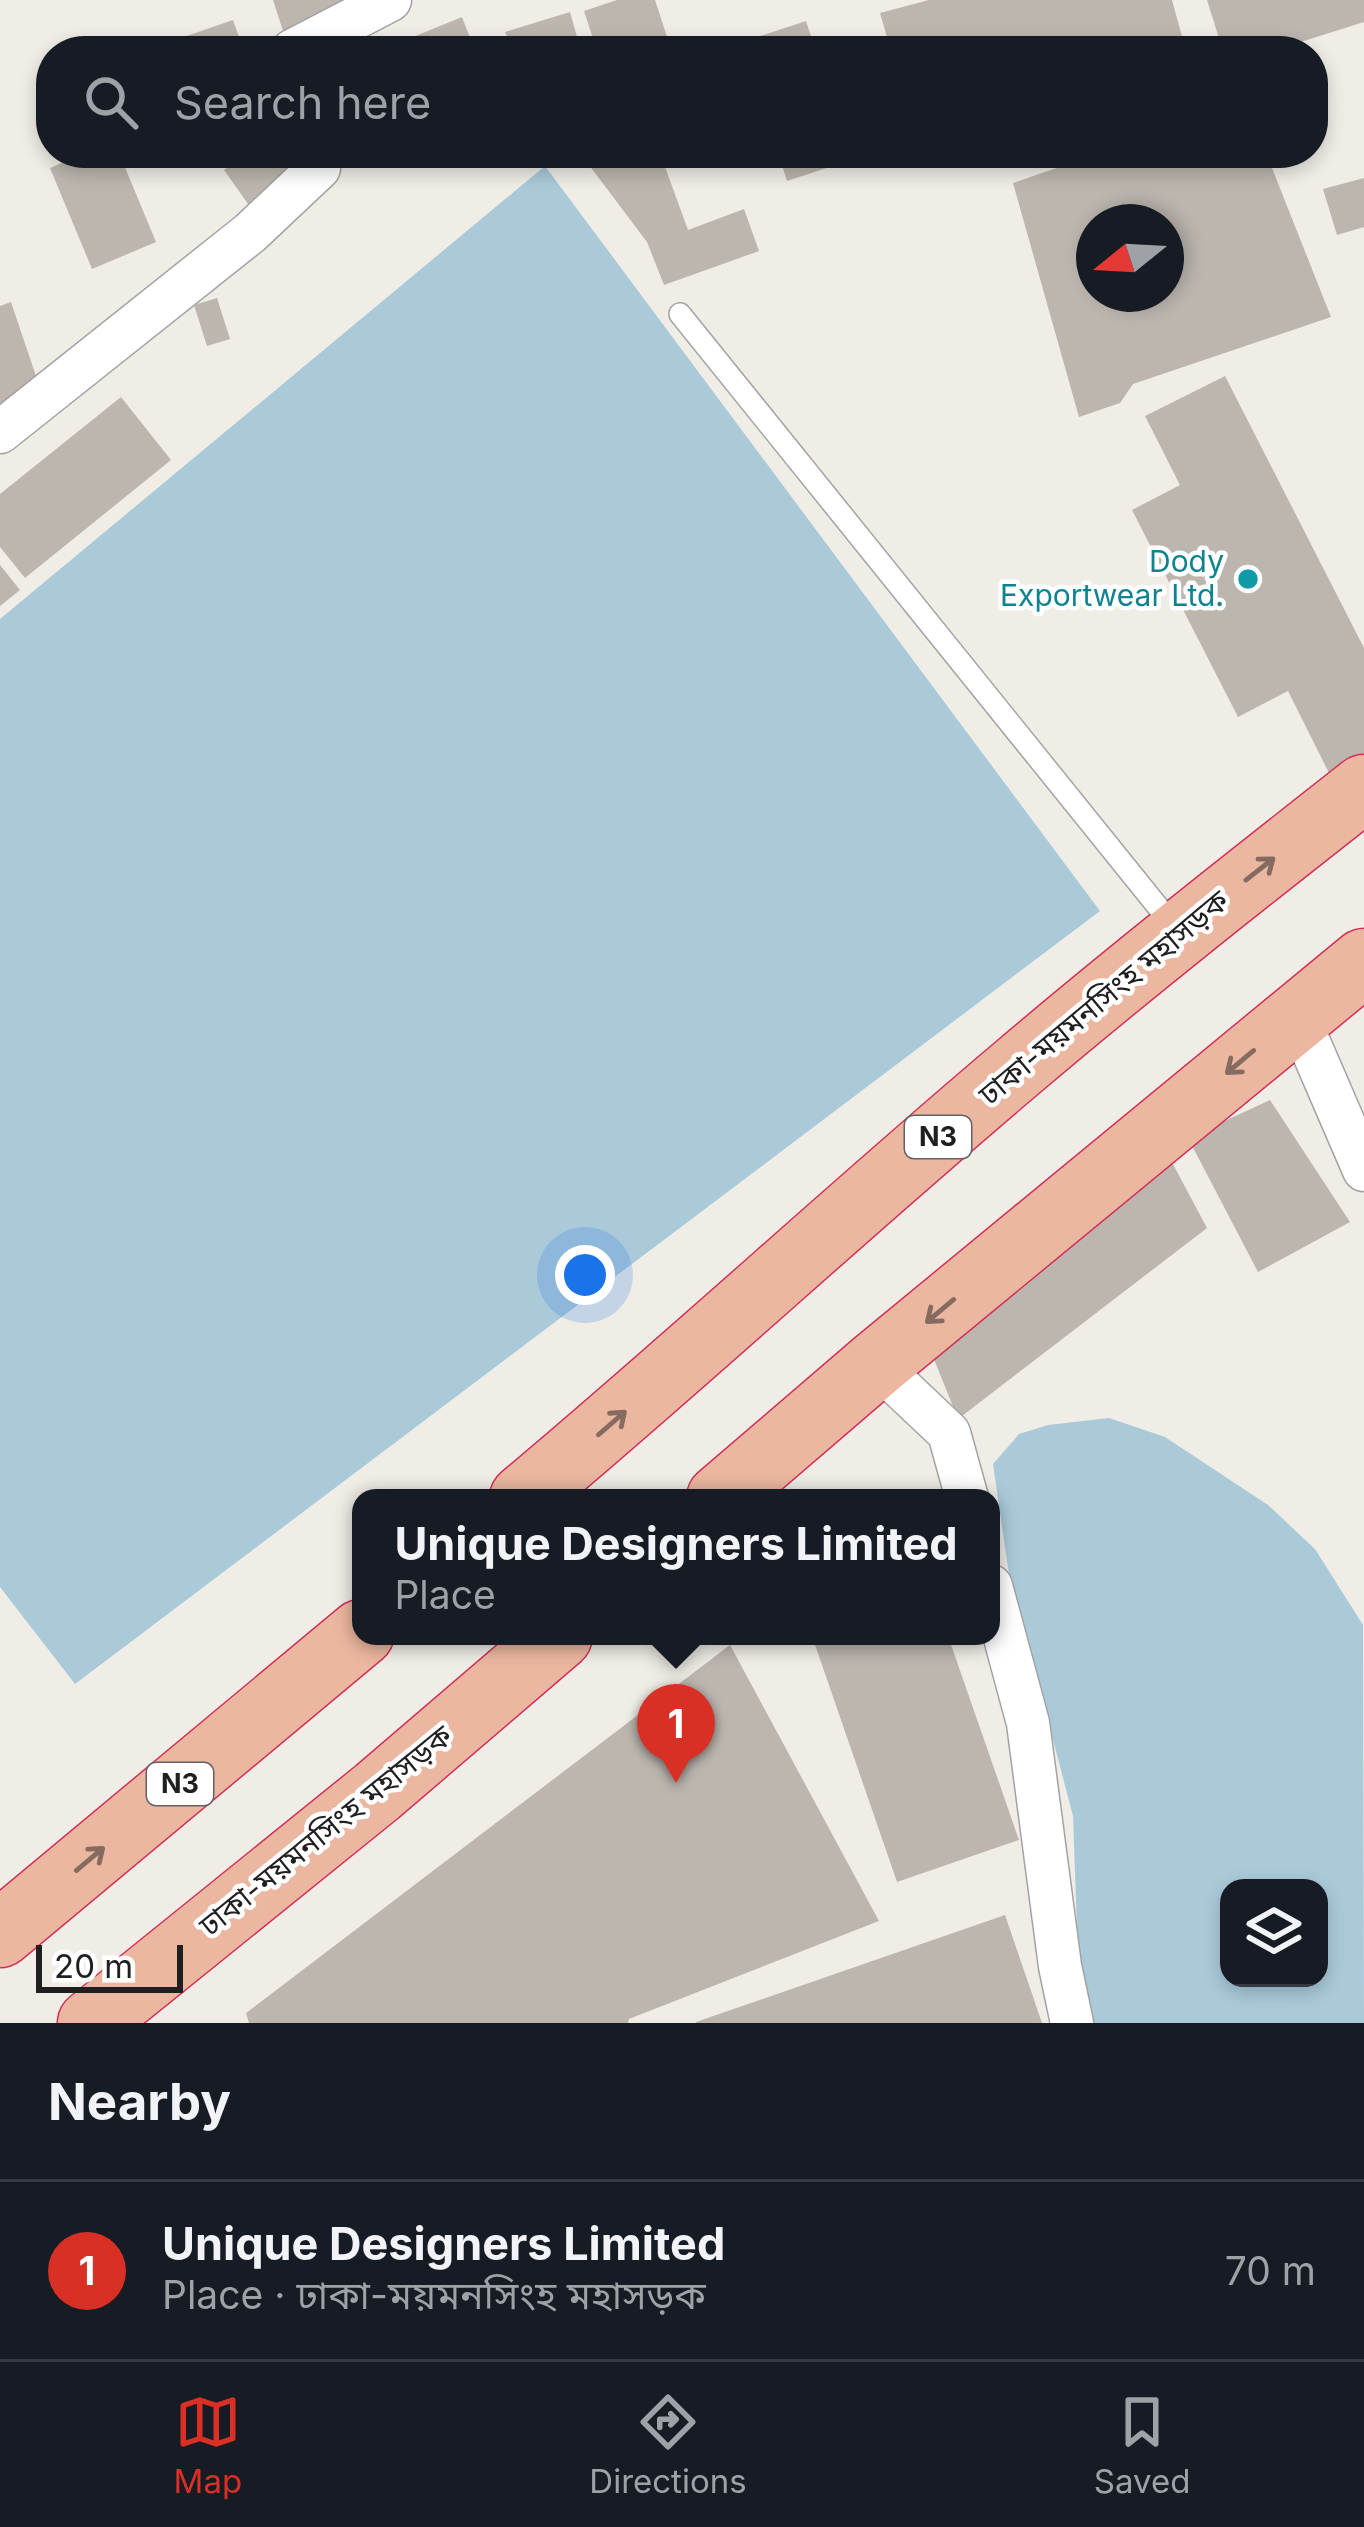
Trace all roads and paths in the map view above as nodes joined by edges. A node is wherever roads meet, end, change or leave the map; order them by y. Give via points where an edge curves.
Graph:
1 (390, 0) edge
2 (321, 36) edge
3 (320, 168) edge
4 (680, 314) dead end
5 (0, 432) edge
6 (1364, 788) edge
7 (1179, 933) junction
8 (1364, 962) edge
9 (1297, 1015) junction
10 (1364, 1171) edge
11 (876, 1364) junction
12 (534, 1489) edge
13 (730, 1489) edge
14 (965, 1489) edge
15 (1000, 1619) edge
16 (352, 1641) edge
17 (548, 1645) edge
18 (0, 1934) edge
19 (91, 2023) edge
20 (1072, 2023) edge

1 - 2 street
3 - 5 street
4 - 7 lane
7 -> 6 highway, ঢাকা-ময়মনসিংহ মহাসড়ক / N3
12 -> 7 highway, ঢাকা-ময়মনসিংহ মহাসড়ক / N3
8 - 9 highway
9 - 10 street
9 -> 11 highway
11 - 13 highway
11 - 14 street via 949,1433
15 - 20 street via 1028,1723
18 -> 16 highway, N3
17 - 19 highway, ঢাকা-ময়মনসিংহ মহাসড়ক

